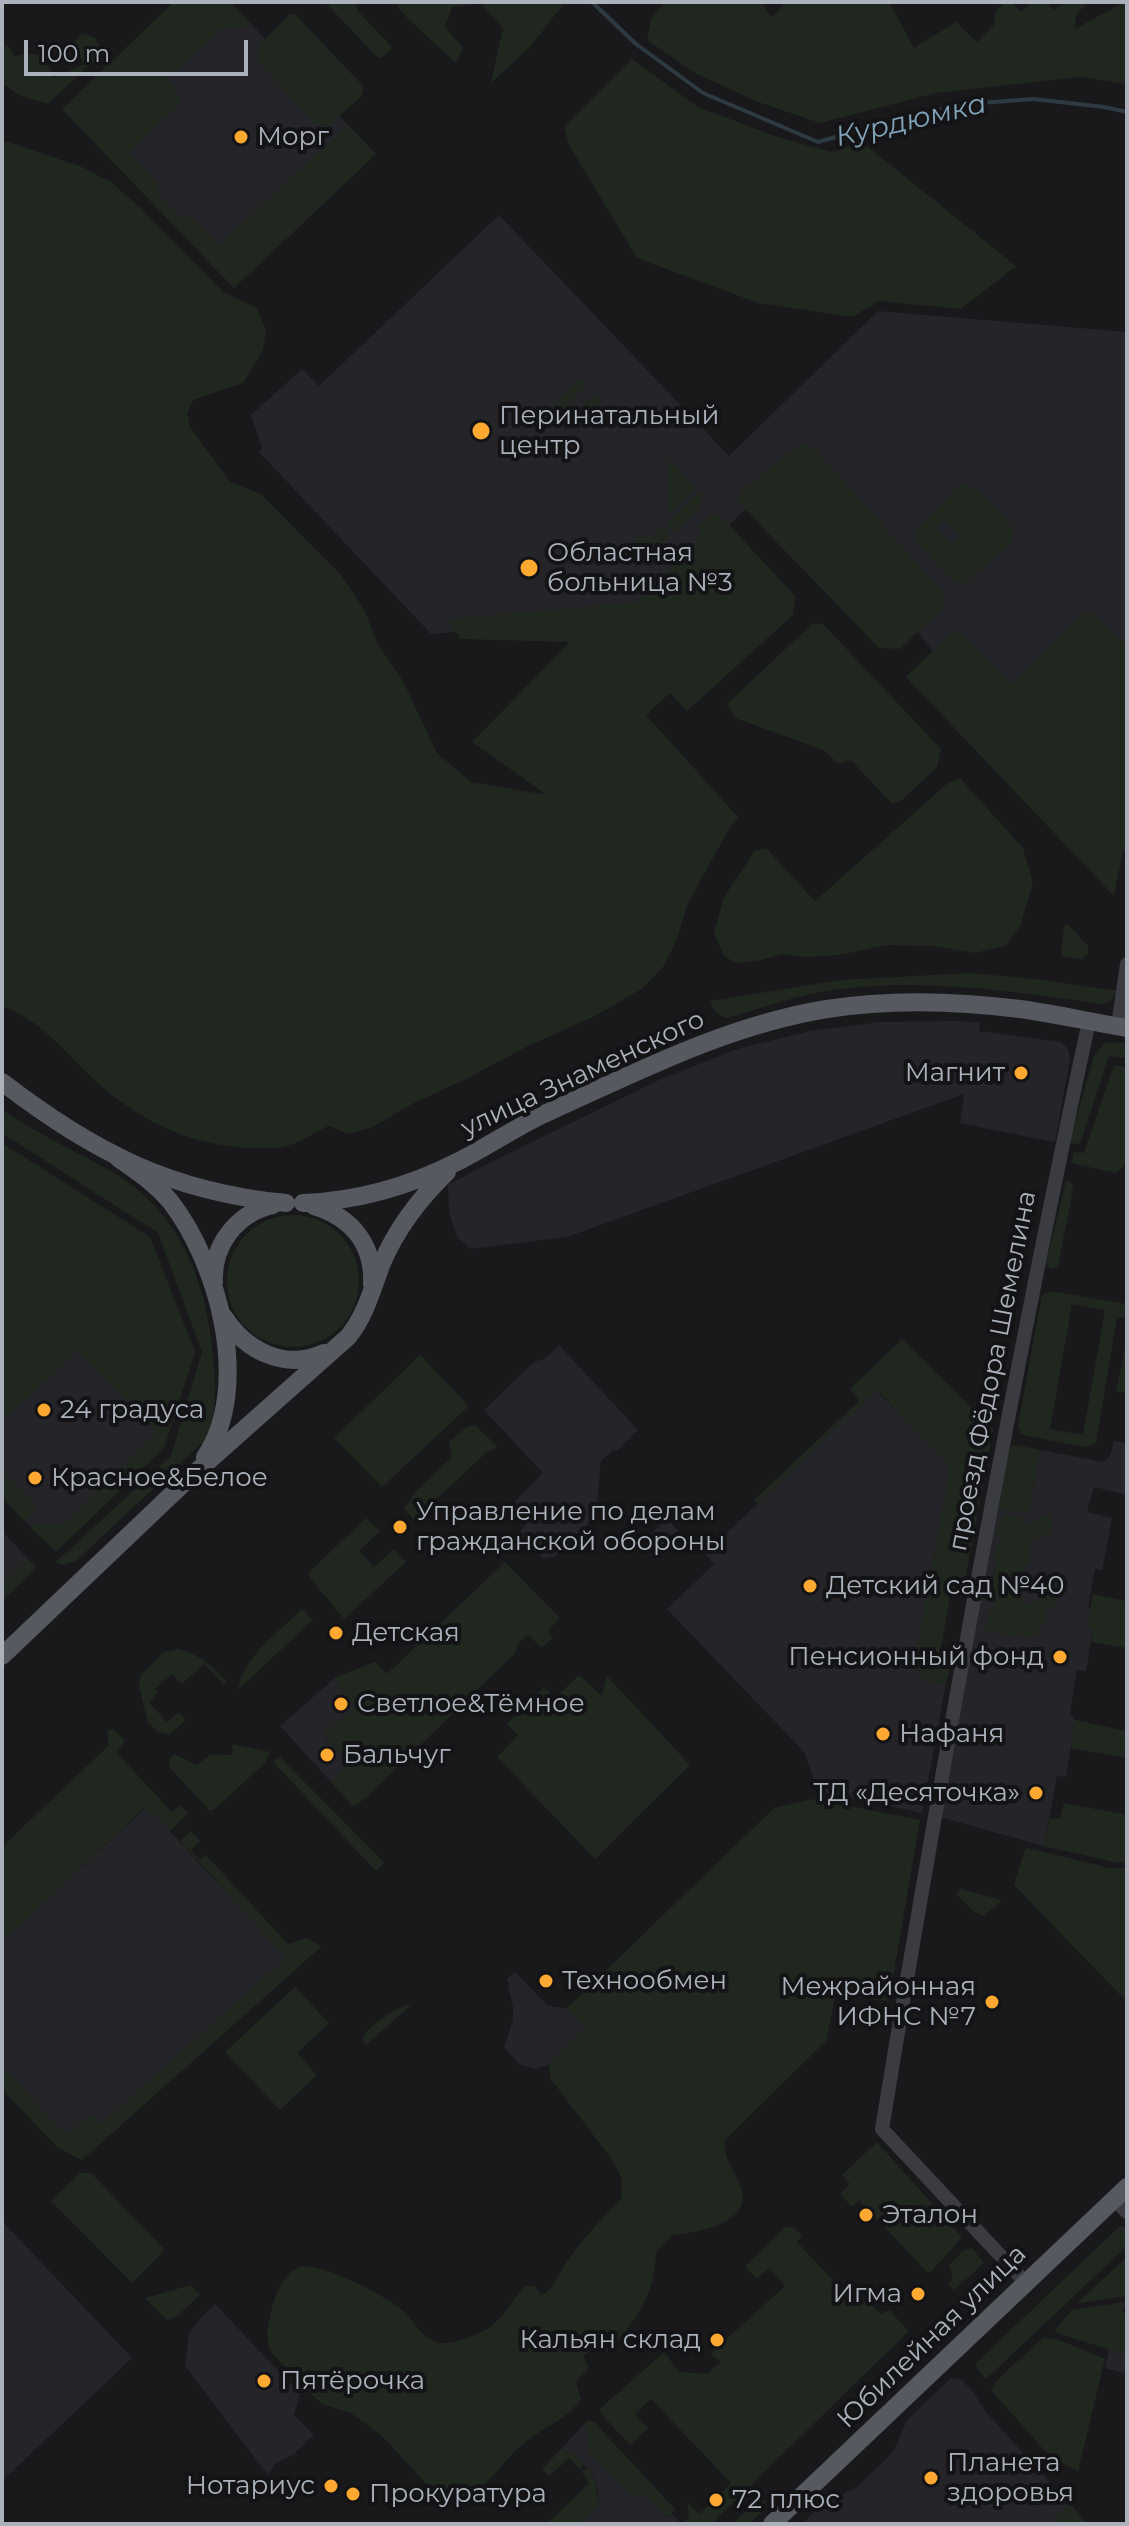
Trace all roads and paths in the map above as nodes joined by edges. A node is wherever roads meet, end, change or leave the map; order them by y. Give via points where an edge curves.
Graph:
1 (1127, 964) edge
2 (1089, 1021) junction
3 (1122, 1027) edge
4 (2, 1082) edge
5 (118, 1158) junction
6 (458, 1161) junction
7 (295, 1203) junction
8 (215, 1291) junction
9 (370, 1298) junction
10 (220, 1311) junction
11 (341, 1344) junction
12 (187, 1480) junction
13 (2, 1656) edge
14 (1123, 2199) edge
15 (1026, 2283) junction
16 (772, 2524) edge

1 - 3 street
2 - 3 main road, улица Знаменского
2 - 6 main road, улица Знаменского via 1018,1009 924,1003 826,1009 688,1049 524,1124
2 - 15 street, проезд Фёдора Шемелина via 986,1525 882,2129
4 - 5 main road
5 - 7 main road via 200,1190
5 - 8 main road via 152,1183 181,1216
6 - 7 main road, улица Знаменского via 365,1197
6 - 9 main road via 409,1215 390,1246
7 - 8 main road via 264,1207 236,1224 219,1250
7 - 9 main road via 340,1216 355,1229 372,1269
8 - 10 main road
9 - 11 main road
10 - 11 main road via 243,1340 275,1358 305,1360
10 - 12 main road via 227,1370 223,1416 211,1448
11 - 12 main road
12 - 13 main road
14 - 15 main road, Юбилейная улица
15 - 16 main road, Юбилейная улица

